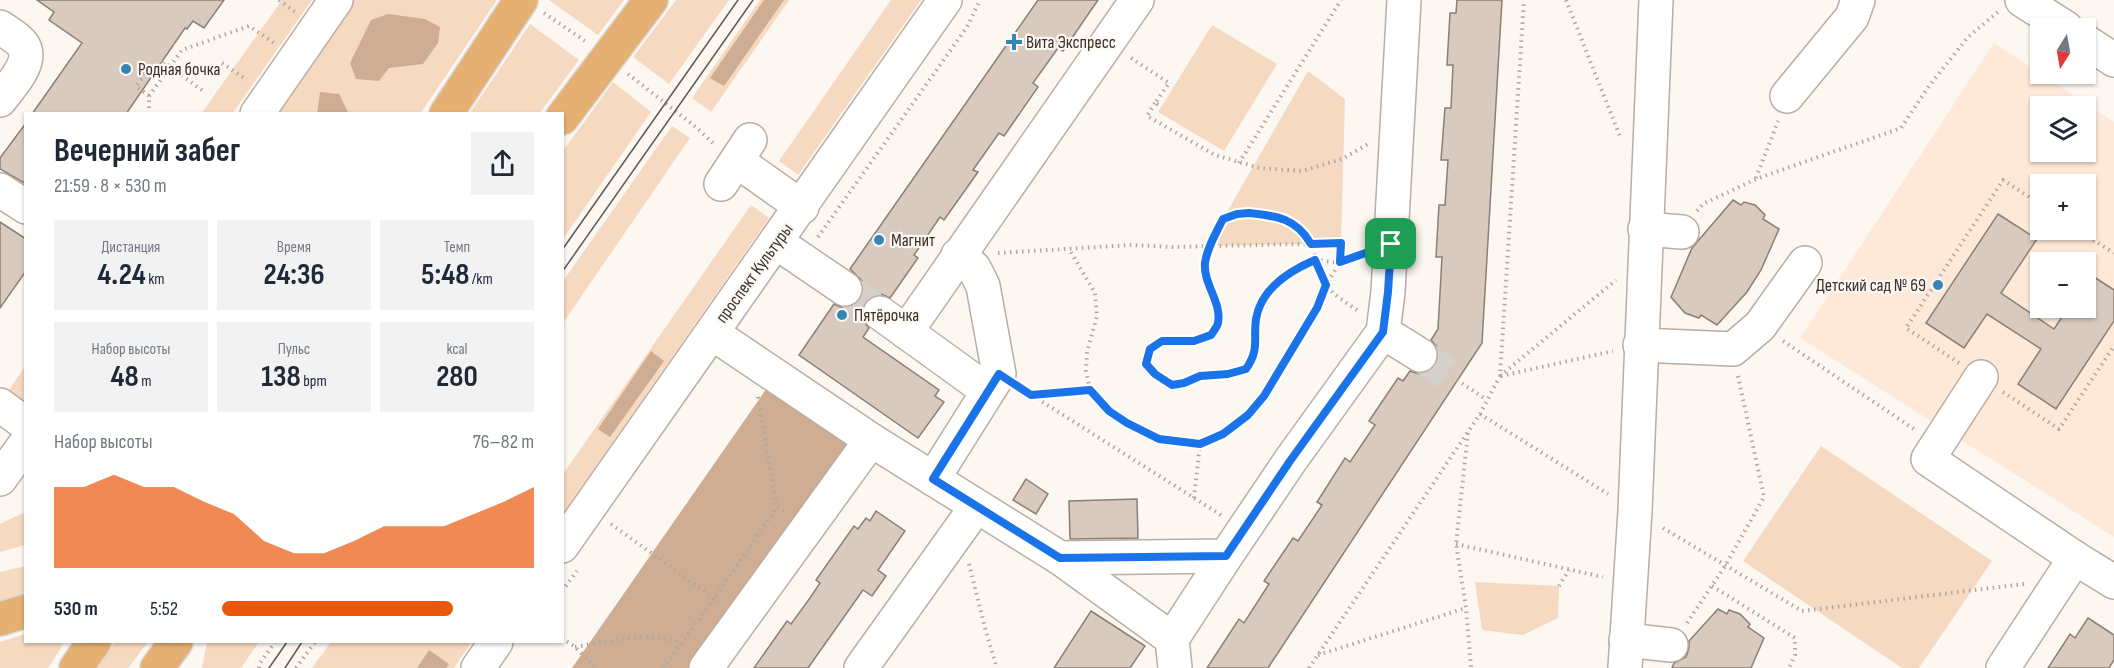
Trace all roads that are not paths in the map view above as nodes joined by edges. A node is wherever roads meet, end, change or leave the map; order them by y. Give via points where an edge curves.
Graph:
1 (336, 0) edge
2 (651, 0) edge
3 (945, 0) edge
4 (1137, 0) edge
5 (1404, 0) edge
6 (1656, 0) edge
7 (1858, 0) edge
8 (2013, 4) edge
9 (530, 5) edge
10 (2044, 18) edge
11 (0, 27) edge
12 (2096, 48) edge
13 (2114, 60) edge
14 (1787, 96) road end
15 (0, 100) edge
16 (258, 112) edge
17 (448, 112) edge
18 (564, 115) edge
19 (736, 162) road end
20 (0, 190) edge
21 (24, 206) edge
22 (802, 207) junction
23 (1645, 228) junction
24 (1682, 232) road end
25 (777, 242) junction
26 (958, 255) junction
27 (1805, 263) dead end
28 (845, 289) tunnel mouth
29 (880, 313) tunnel mouth
30 (906, 332) junction
31 (1383, 332) junction
32 (712, 333) junction
33 (1640, 345) junction
34 (1420, 355) tunnel mouth
35 (1981, 377) road end
36 (994, 383) junction
37 (0, 405) edge
38 (24, 423) edge
39 (871, 440) junction
40 (24, 446) edge
41 (0, 479) edge
42 (933, 479) junction
43 (968, 517) junction
44 (564, 543) edge
45 (1235, 543) junction
46 (1060, 558) junction
47 (2068, 569) junction
48 (2114, 582) edge
49 (24, 612) edge
50 (0, 619) edge
51 (93, 643) edge
52 (175, 643) edge
53 (185, 643) edge
54 (495, 643) edge
55 (1671, 645) road end
56 (1174, 653) edge
57 (1626, 654) edge
58 (76, 668) edge
59 (157, 668) edge
60 (186, 668) edge
61 (478, 668) edge
62 (706, 668) edge
63 (861, 668) edge
64 (2003, 668) edge

1 - 16 street
2 - 18 main road
3 - 22 street, проспект Культуры
4 - 26 street
5 - 31 street
6 - 23 street
7 - 14 street via 1852,17
8 - 10 street
9 - 17 main road
11 - 15 street via 19,40 26,54 21,70
12 - 13 street
19 - 22 street
20 - 21 street
22 - 25 street, проспект Культуры
23 - 24 street
23 - 33 street
25 - 28 street
25 - 32 street, проспект Культуры
26 - 30 street
26 - 36 street via 974,268 983,286
27 - 33 street via 1760,326 1732,349
29 - 30 street
30 - 36 street
31 - 34 street
31 - 45 street
32 - 39 street
32 - 44 street, проспект Культуры
33 - 57 street
35 - 47 street via 1928,459
36 - 42 street
37 - 38 street
39 - 42 street
39 - 62 street
40 - 41 street
42 - 43 street
43 - 46 street
43 - 63 street
45 - 46 street
45 - 56 street
46 - 56 street
47 - 48 street
47 - 64 street
49 - 50 main road
51 - 58 main road
52 - 59 main road
53 - 60 main road
54 - 61 street
55 - 57 street

